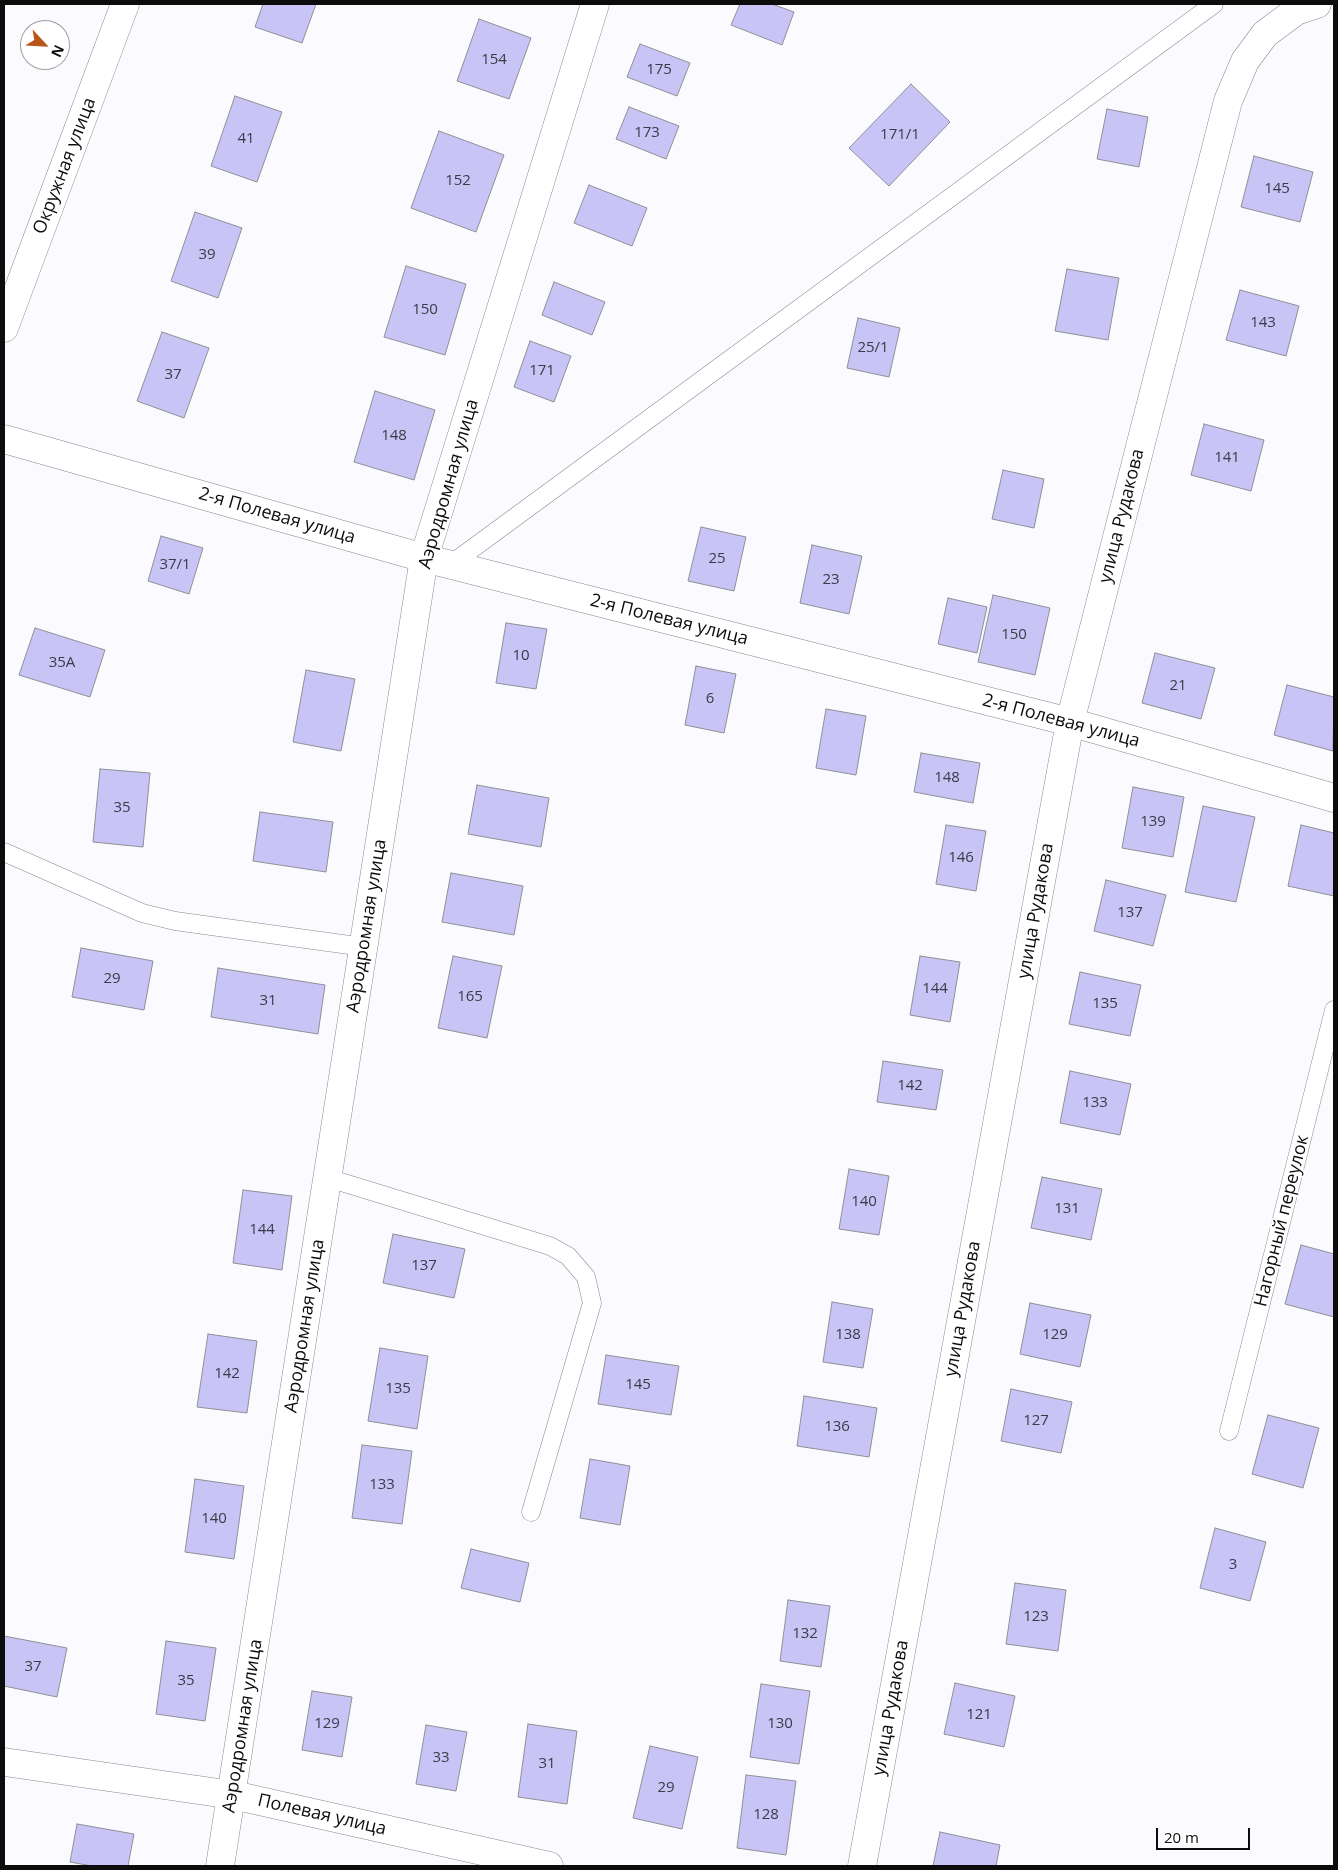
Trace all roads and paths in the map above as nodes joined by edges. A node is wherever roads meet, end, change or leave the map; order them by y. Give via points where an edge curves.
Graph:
1 (125, 4) edge
2 (595, 4) edge
3 (1214, 4) edge
4 (1317, 4) edge
5 (4, 328) edge
6 (4, 439) edge
7 (424, 558) junction
8 (450, 564) junction
9 (1070, 722) junction
10 (1334, 798) edge
11 (4, 852) edge
12 (364, 947) junction
13 (1334, 1010) edge
14 (328, 1178) junction
15 (1229, 1431) dead end
16 (531, 1512) dead end
17 (4, 1762) edge
18 (233, 1795) junction
19 (220, 1866) edge
20 (549, 1866) edge
21 (862, 1866) edge

1 - 5 street, Окружная улица
2 - 7 street, Аэродромная улица
3 - 8 lane
4 - 9 street, улица Рудакова via 1296,11 1265,34 1244,61 1228,101
6 - 7 street, 2-я Полевая улица
7 - 8 street, 2-я Полевая улица
7 - 12 street, Аэродромная улица
8 - 9 street, 2-я Полевая улица
9 - 10 street, 2-я Полевая улица
9 - 21 street, улица Рудакова
11 - 12 lane via 150,915
12 - 14 street, Аэродромная улица
13 - 15 lane, Нагорный переулок
14 - 16 lane via 550,1246 568,1256 586,1277 592,1303
14 - 18 street, Аэродромная улица
17 - 18 street, Полевая улица
18 - 19 street, Аэродромная улица
18 - 20 street, Полевая улица

